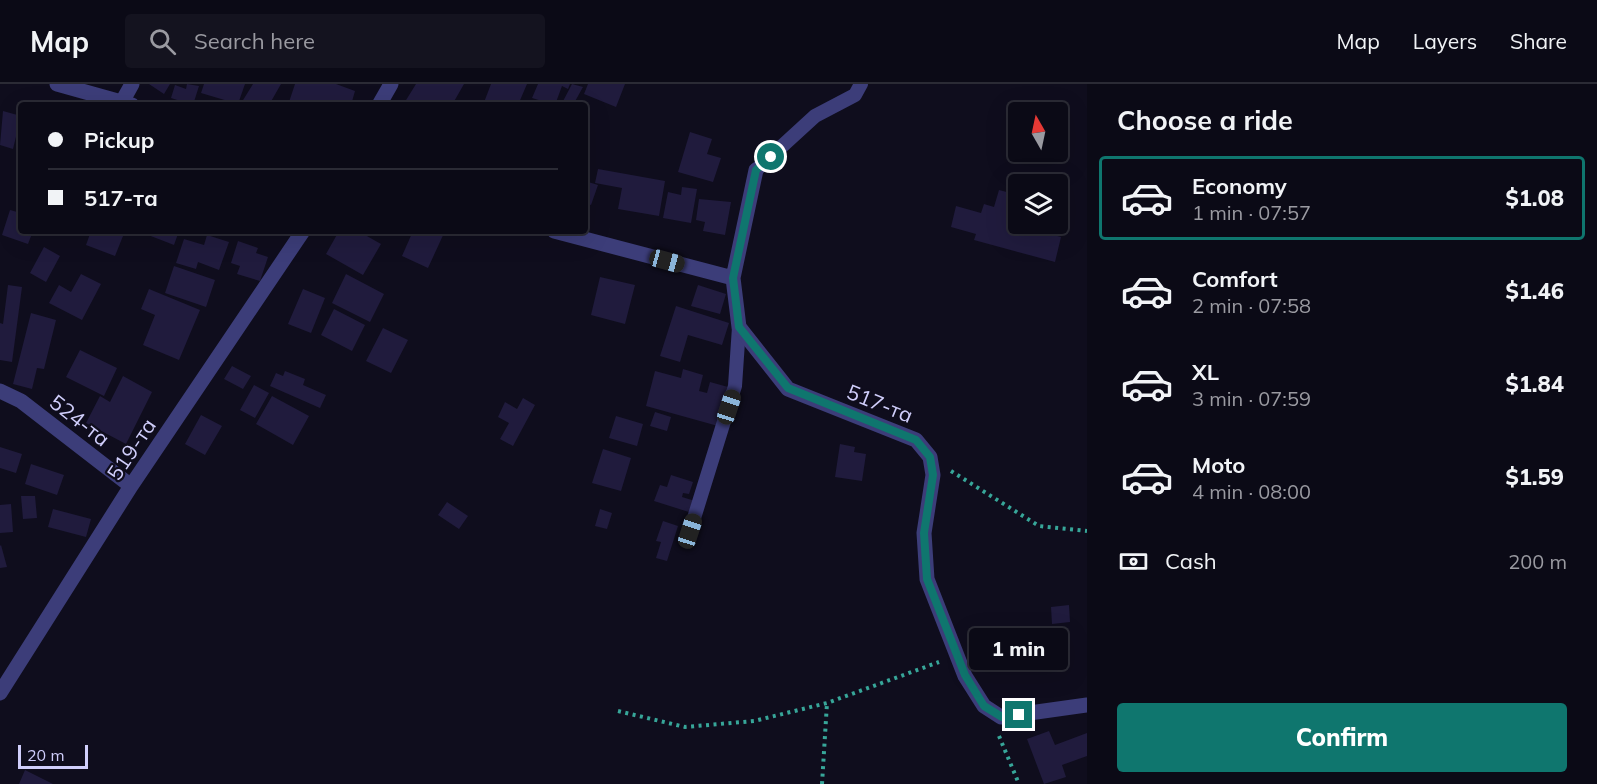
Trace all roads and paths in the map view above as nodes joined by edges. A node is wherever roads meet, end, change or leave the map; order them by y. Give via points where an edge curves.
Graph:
1 (57, 84) edge
2 (132, 84) edge
3 (392, 84) edge
4 (861, 84) edge
5 (123, 102) edge
6 (127, 102) edge
7 (381, 102) edge
8 (756, 170) joint
9 (301, 234) edge
10 (565, 234) edge
11 (733, 278) junction
12 (739, 327) junction
13 (0, 391) edge
14 (930, 457) junction
15 (131, 486) junction
16 (690, 531) dead end
17 (1087, 531) edge
18 (957, 655) junction
19 (0, 693) edge
20 (827, 703) junction
21 (1087, 705) edge
22 (984, 706) junction
23 (618, 711) dead end
24 (822, 784) edge
25 (1019, 784) edge

1 - 5 street
2 - 6 street
3 - 7 street
4 - 8 lane via 855,95 815,116
8 - 11 street
9 - 15 street, 519-та
10 - 11 street
11 - 12 street
12 - 14 street, 517-та via 788,388 916,440
12 - 16 lane via 735,386
13 - 15 street, 524-та via 21,400
14 - 17 path via 1039,526
14 - 18 street via 933,475 924,533 927,579
15 - 19 street, 519-та
18 - 20 path
18 - 22 street
20 - 23 path via 754,721 685,727
20 - 24 path
21 - 22 street via 1002,717
22 - 25 path

